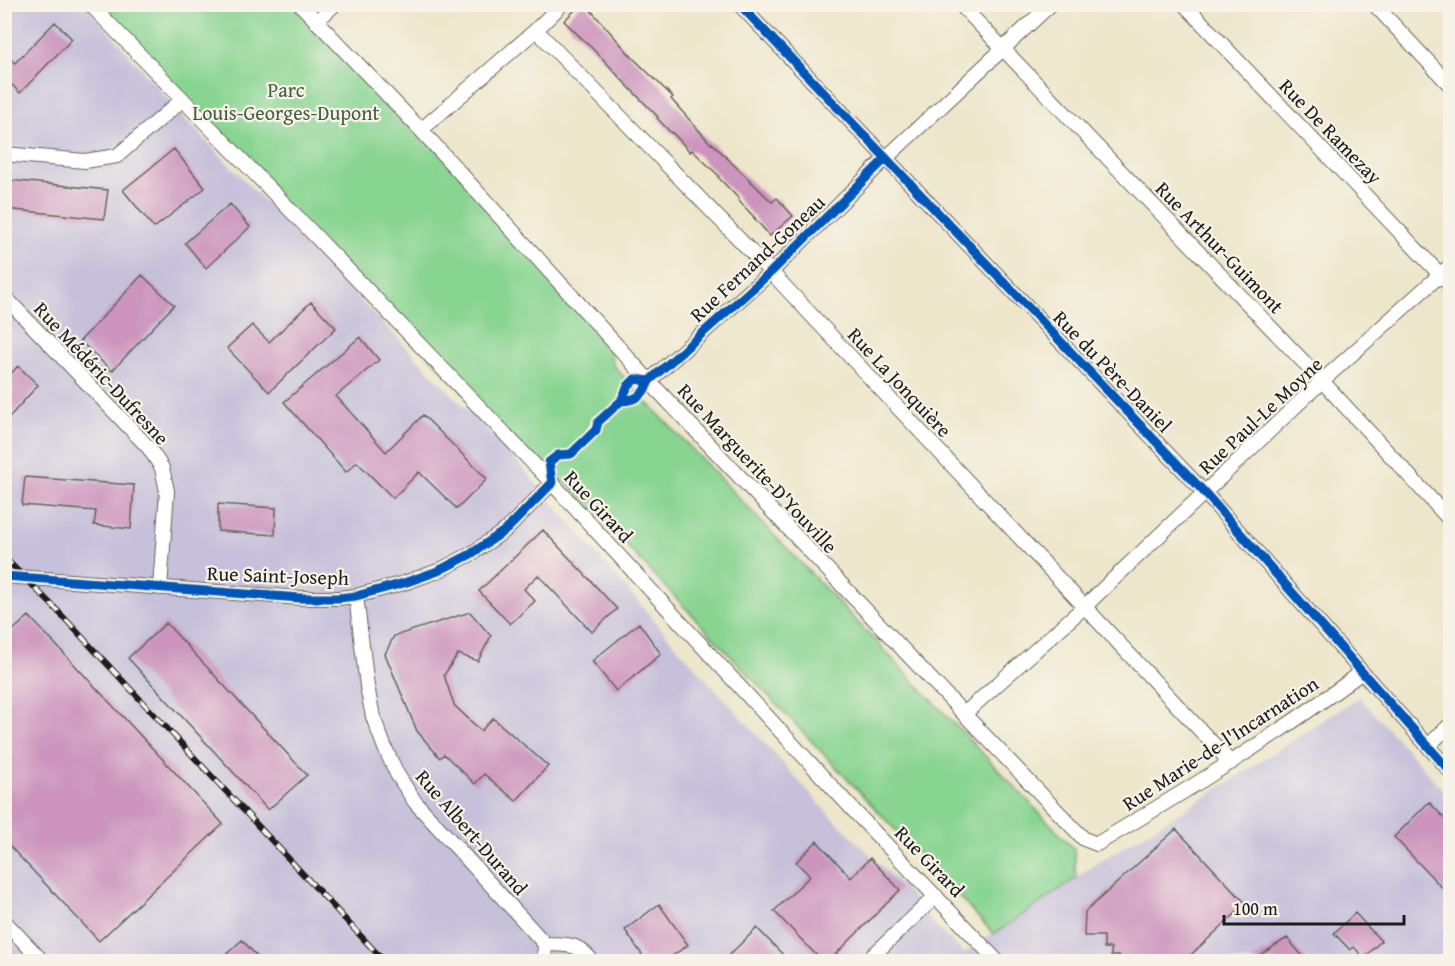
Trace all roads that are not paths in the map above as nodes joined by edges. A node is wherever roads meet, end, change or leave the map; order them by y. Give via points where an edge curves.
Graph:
1 (90, 4) edge
2 (300, 4) edge
3 (335, 4) edge
4 (562, 4) edge
5 (740, 4) edge
6 (960, 4) edge
7 (1051, 4) edge
8 (1184, 4) edge
9 (1374, 4) edge
10 (316, 22) junction
11 (536, 30) junction
12 (1004, 50) junction
13 (1450, 86) edge
14 (182, 100) junction
15 (421, 130) junction
16 (4, 154) edge
17 (886, 158) junction
18 (771, 272) junction
19 (1447, 275) edge
20 (4, 296) edge
21 (649, 381) junction
22 (1322, 381) junction
23 (552, 483) junction
24 (1205, 493) junction
25 (1450, 520) edge
26 (4, 576) edge
27 (160, 588) junction
28 (356, 596) junction
29 (1084, 607) junction
30 (1362, 672) junction
31 (964, 714) junction
32 (1450, 725) edge
33 (1428, 746) junction
34 (1231, 763) junction
35 (1450, 771) edge
36 (1096, 844) joint
37 (936, 896) junction
38 (4, 921) edge
39 (546, 944) junction
40 (43, 962) edge
41 (544, 962) edge
42 (593, 962) edge
43 (866, 962) edge
44 (998, 962) edge

1 - 14 street, Rue Girard
2 - 10 street, Rue Marguerite-D'Youville
3 - 10 street
4 - 11 street
5 - 17 street, Rue du Père-Daniel
6 - 12 street, Rue Arthur-Guimont
7 - 12 street, Rue Fernand-Goneau
8 - 19 street, Rue De Ramezay
9 - 13 street
10 - 15 street, Rue Marguerite-D'Youville
11 - 15 street
11 - 18 street, Rue La Jonquière
12 - 17 street, Rue Fernand-Goneau
12 - 22 street, Rue Arthur-Guimont
14 - 16 street via 117,156 86,161
14 - 23 street, Rue Girard
15 - 21 street, Rue Marguerite-D'Youville
17 - 18 street, Rue Fernand-Goneau
17 - 24 street, Rue du Père-Daniel
18 - 21 street, Rue Fernand-Goneau
18 - 29 street, Rue La Jonquière
19 - 22 street, Rue Paul-Le Moyne
20 - 27 street, Rue Médéric-Dufresne via 148,448 162,468 167,491
21 - 31 street, Rue Marguerite-D'Youville
22 - 24 street, Rue Paul-Le Moyne
22 - 25 street, Rue Arthur-Guimont
23 - 28 street, Rue Saint-Joseph via 507,529 471,554 438,571
23 - 37 street, Rue Girard
24 - 29 street, Rue Paul-Le Moyne
24 - 30 street, Rue du Père-Daniel
26 - 27 street, Rue Saint-Joseph
27 - 28 street, Rue Saint-Joseph via 300,598
28 - 39 street, Rue Albert-Durand via 373,717 397,774 415,802
29 - 31 street, Rue Paul-Le Moyne
29 - 34 street, Rue La Jonquière
30 - 33 street, Rue du Père-Daniel
30 - 34 street, Rue Marie-de-l'Incarnation
31 - 36 street, Rue Marguerite-D'Youville via 1084,838
32 - 33 street
33 - 35 street, Rue du Père-Daniel
34 - 36 street, Rue Marie-de-l'Incarnation
37 - 43 street
37 - 44 street, Rue Girard
38 - 40 street
39 - 41 street
39 - 42 street via 576,947

